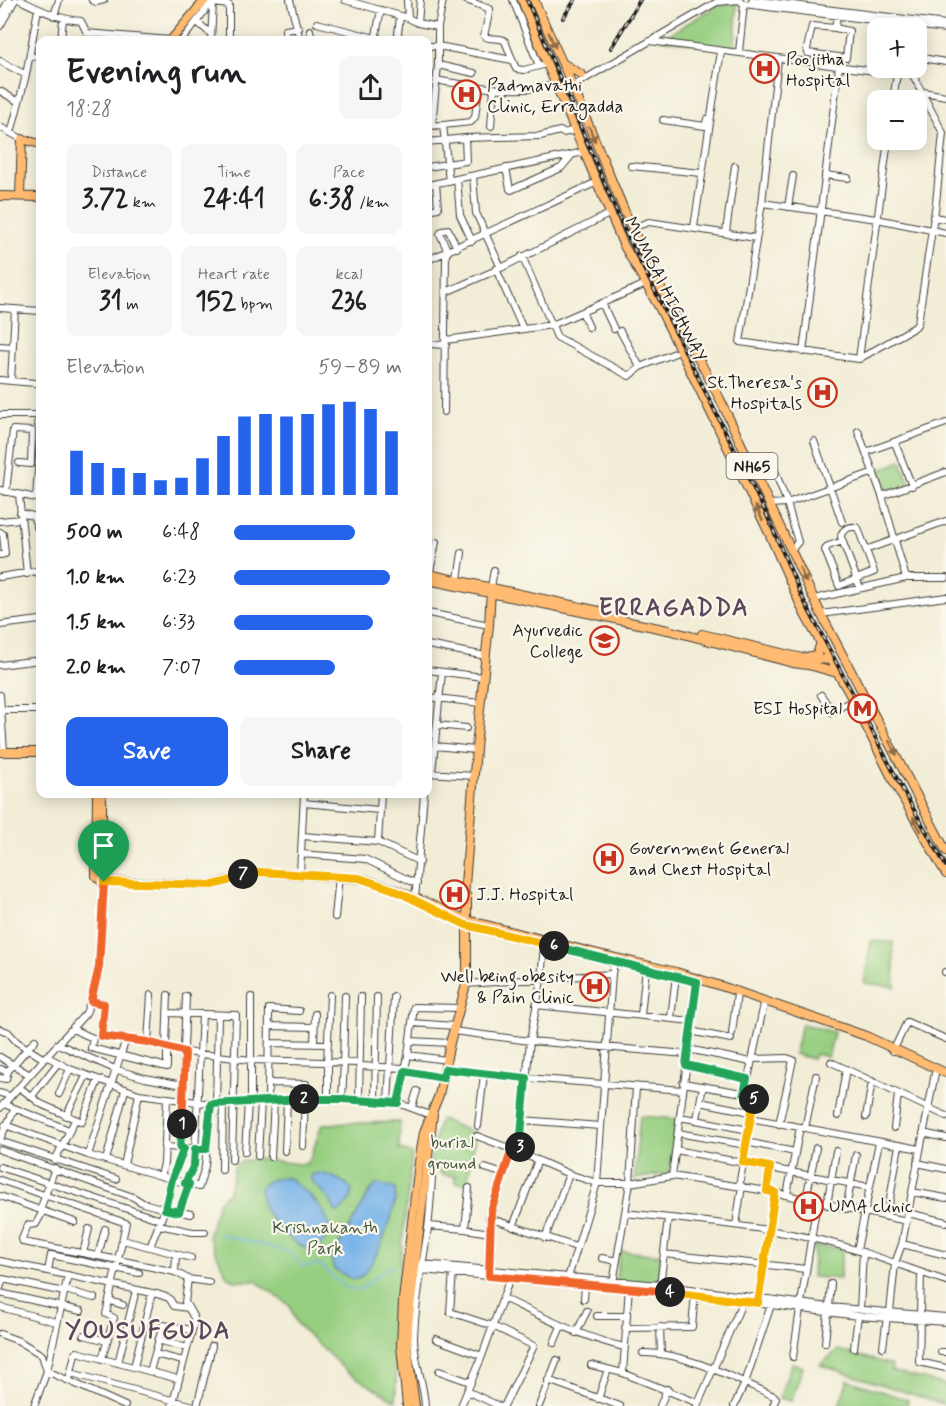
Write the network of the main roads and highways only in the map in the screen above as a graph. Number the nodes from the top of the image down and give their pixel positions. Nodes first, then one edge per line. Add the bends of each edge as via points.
1 (205, 0) edge
2 (522, 0) edge
3 (534, 0) edge
4 (174, 36) edge
5 (563, 64) junction
6 (582, 75) road end
7 (36, 143) edge
8 (0, 196) edge
9 (20, 196) junction
10 (36, 197) edge
11 (670, 303) junction
12 (660, 309) junction
13 (740, 441) junction
14 (727, 447) junction
15 (432, 578) edge
16 (491, 591) junction
17 (821, 642) junction
18 (805, 662) junction
19 (834, 668) junction
20 (2, 752) edge
21 (36, 752) edge
22 (907, 776) junction
23 (894, 783) junction
24 (97, 798) edge
25 (102, 798) edge
26 (945, 849) edge
27 (946, 874) edge
28 (102, 882) junction
29 (392, 889) junction
30 (464, 921) junction
31 (698, 980) junction
32 (763, 1002) junction
33 (946, 1074) edge
34 (432, 1114) junction
35 (407, 1406) edge
36 (415, 1406) edge

1 - 4 main road via 199,12
2 - 12 highway, MUMBAI HIGHWAY / NH65 via 543,65 556,86 609,214
3 -> 5 highway, NH65
5 - 6 highway
5 -> 11 highway, MUMBAI HIGHWAY / NH65 via 632,228
7 - 9 main road via 22,139
8 - 9 main road
9 - 10 main road
11 - 12 highway
11 - 13 highway, MUMBAI HIGHWAY / NH65
12 - 14 highway, MUMBAI HIGHWAY / NH65
13 - 14 highway
13 -> 22 highway, MUMBAI HIGHWAY / NH65 via 821,614
17 -> 14 highway, MUMBAI HIGHWAY / NH65
15 - 16 main road
16 - 18 main road
16 - 30 main road
17 - 18 highway via 817,655
17 - 19 highway, MUMBAI HIGHWAY / NH65
18 - 19 main road
18 - 19 highway
19 - 23 highway, MUMBAI HIGHWAY / NH65
20 - 21 main road
22 - 23 highway
22 - 26 highway, MUMBAI HIGHWAY / NH65
27 -> 23 highway, MUMBAI HIGHWAY / NH65
24 - 28 main road via 96,876
25 - 28 main road
28 - 29 main road via 213,885 246,873 300,873 364,879
29 - 30 main road
29 - 30 main road
30 - 31 main road
30 - 31 main road via 614,962
30 - 34 main road via 466,984
31 - 32 main road
31 - 32 main road
32 - 33 main road via 874,1042
34 - 35 main road via 424,1132 419,1162 403,1300 400,1346
34 - 36 main road via 408,1325

